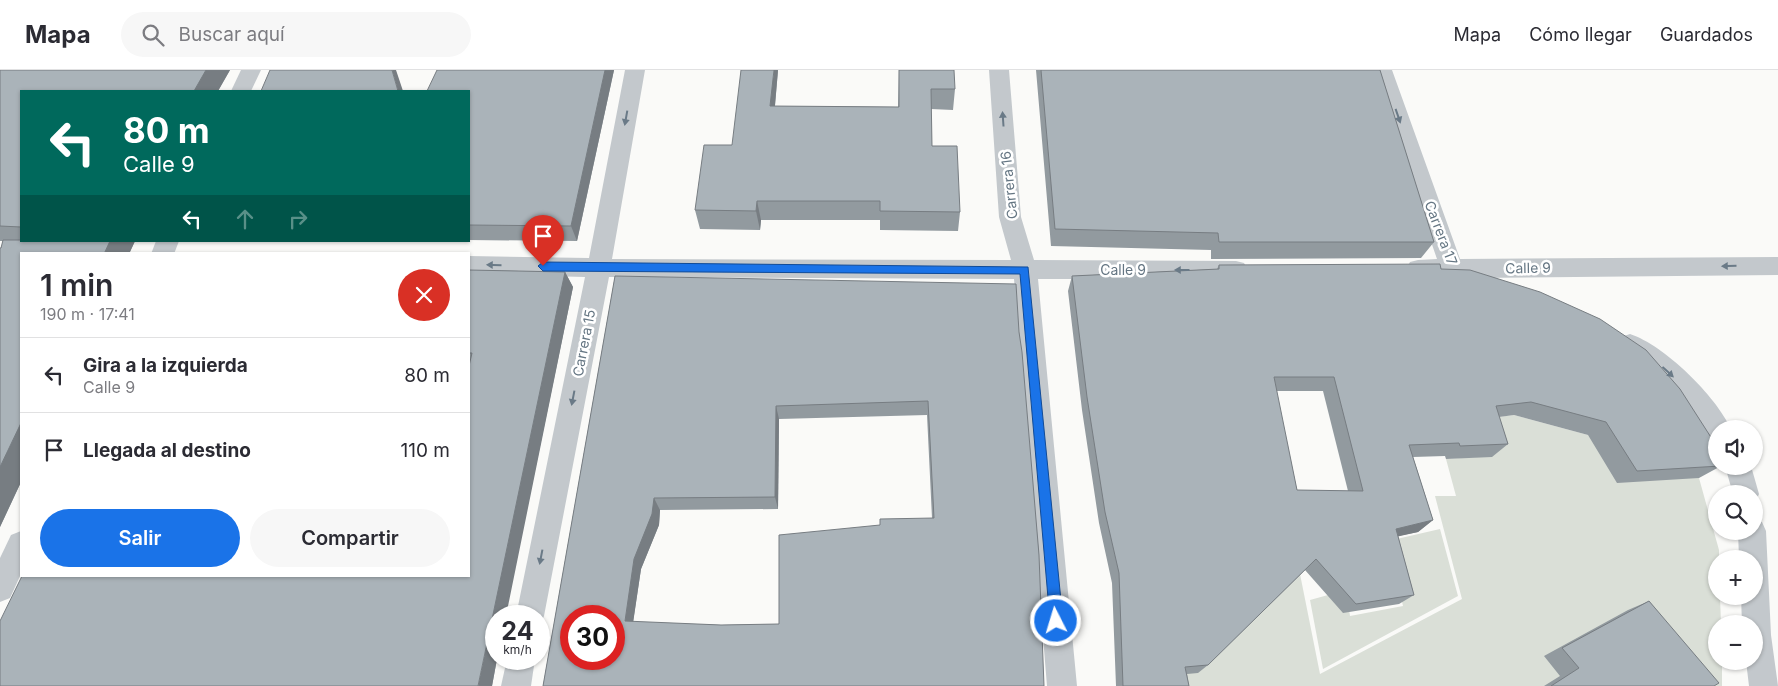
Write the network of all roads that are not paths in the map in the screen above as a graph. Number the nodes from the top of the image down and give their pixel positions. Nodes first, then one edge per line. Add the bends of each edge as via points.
1 (251, 70) edge
2 (635, 70) edge
3 (1000, 70) edge
4 (1382, 70) edge
5 (241, 90) edge
6 (470, 265) edge
7 (1778, 266) edge
8 (599, 268) junction
9 (1392, 269) edge
10 (1452, 269) junction
11 (1025, 270) junction
12 (1253, 270) edge
13 (1514, 291) edge
14 (1610, 331) edge
15 (1711, 420) edge
16 (20, 546) edge
17 (0, 588) edge
18 (532, 605) edge
19 (1756, 605) edge
20 (519, 670) edge
21 (516, 686) edge
22 (1062, 686) edge
23 (1764, 686) edge

1 - 5 street
2 -> 8 street, Carrera 15
11 -> 3 street, Carrera 16 via 1010,217
4 -> 10 street, Carrera 17
8 -> 6 street, Calle 9
7 -> 10 street, Calle 9
8 - 11 street, Calle 9
8 -> 18 street, Carrera 15
9 - 10 street, Calle 9
10 - 13 street, Carrera 17
12 -> 11 street, Calle 9
11 - 22 street, Carrera 16
14 -> 15 street via 1665,368
16 - 17 street
19 - 23 street
20 - 21 street

